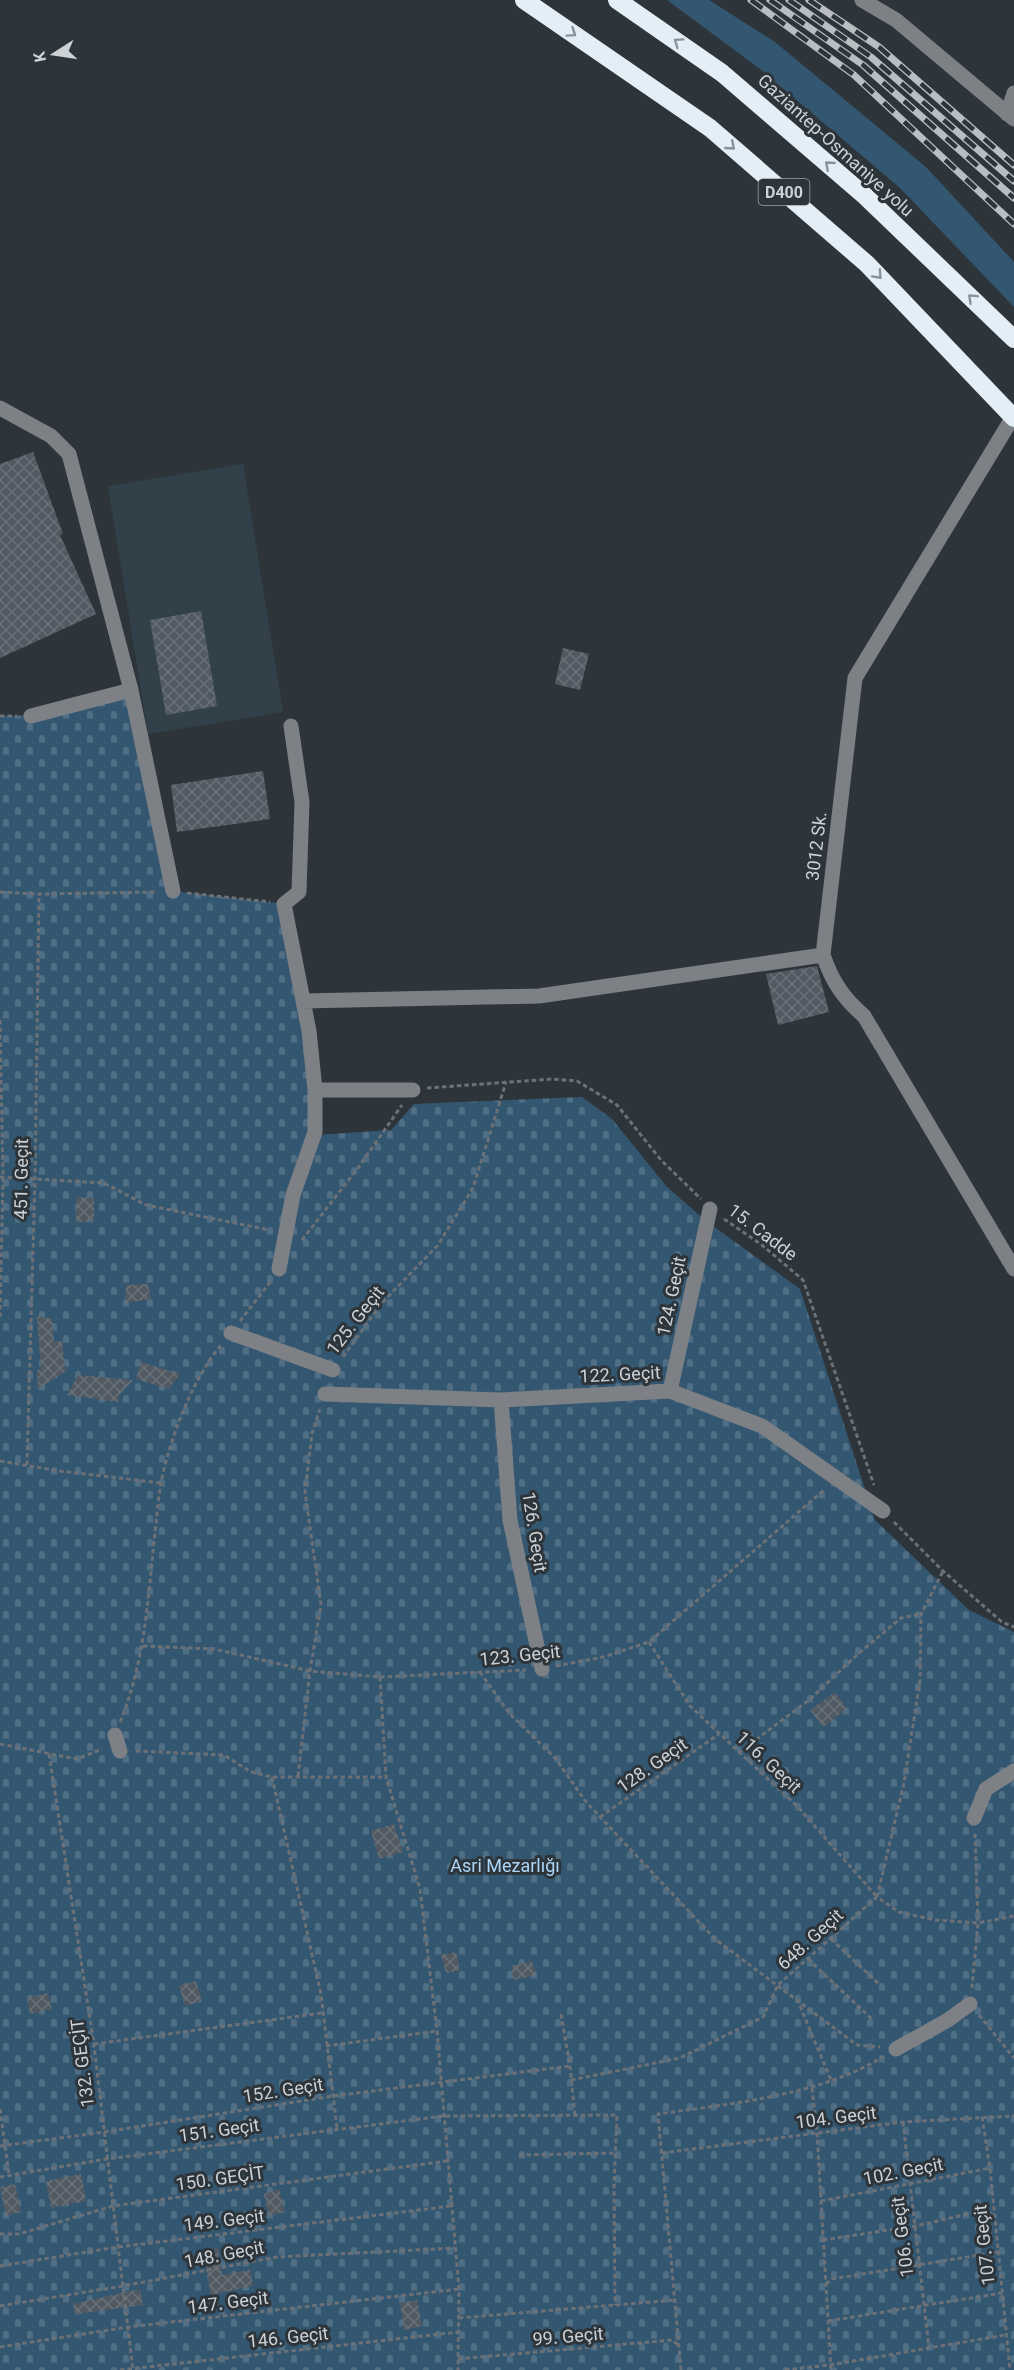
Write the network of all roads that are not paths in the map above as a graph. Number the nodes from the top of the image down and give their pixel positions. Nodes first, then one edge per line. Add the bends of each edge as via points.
1 (524, 0) edge
2 (617, 0) edge
3 (862, 0) edge
4 (1014, 93) edge
5 (1011, 117) edge
6 (1014, 339) edge
7 (0, 408) edge
8 (1014, 417) edge
9 (131, 690) junction
10 (31, 716) dead end
11 (291, 726) dead end
12 (173, 891) road end
13 (823, 955) junction
14 (303, 1001) junction
15 (413, 1089) road end
16 (315, 1090) junction
17 (710, 1209) road end
18 (279, 1269) road end
19 (1014, 1269) edge
20 (231, 1333) road end
21 (333, 1370) road end
22 (670, 1391) junction
23 (326, 1394) road end
24 (501, 1400) junction
25 (883, 1511) road end
26 (542, 1669) road end
27 (115, 1735) road end
28 (120, 1750) road end
29 (1014, 1771) edge
30 (974, 1818) road end
31 (970, 2004) road end
32 (896, 2049) road end

1 -> 8 highway, D400 via 719,135 867,264
6 -> 2 highway, Gaziantep-Osmaniye yolu / D400 via 865,196 722,73
3 - 5 street via 896,20
4 - 5 street
7 - 9 street via 51,436 69,454
8 - 13 street, 3012 Sk. via 855,678
9 - 10 street
9 - 12 street
11 - 14 street via 302,802 299,892 284,904
13 - 14 street via 539,996
13 - 19 street, 3012 Sk. via 832,979 864,1016
14 - 16 street
15 - 16 street
16 - 18 street via 315,1132 293,1195
17 - 22 street, 124. Geçit
20 - 21 street
22 - 24 street, 122. Geçit
22 - 25 street, 122. Geçit via 762,1426
23 - 24 street, 122. Geçit
24 - 26 street, 126. Geçit via 510,1520
27 - 28 street
29 - 30 street via 986,1789
31 - 32 street

